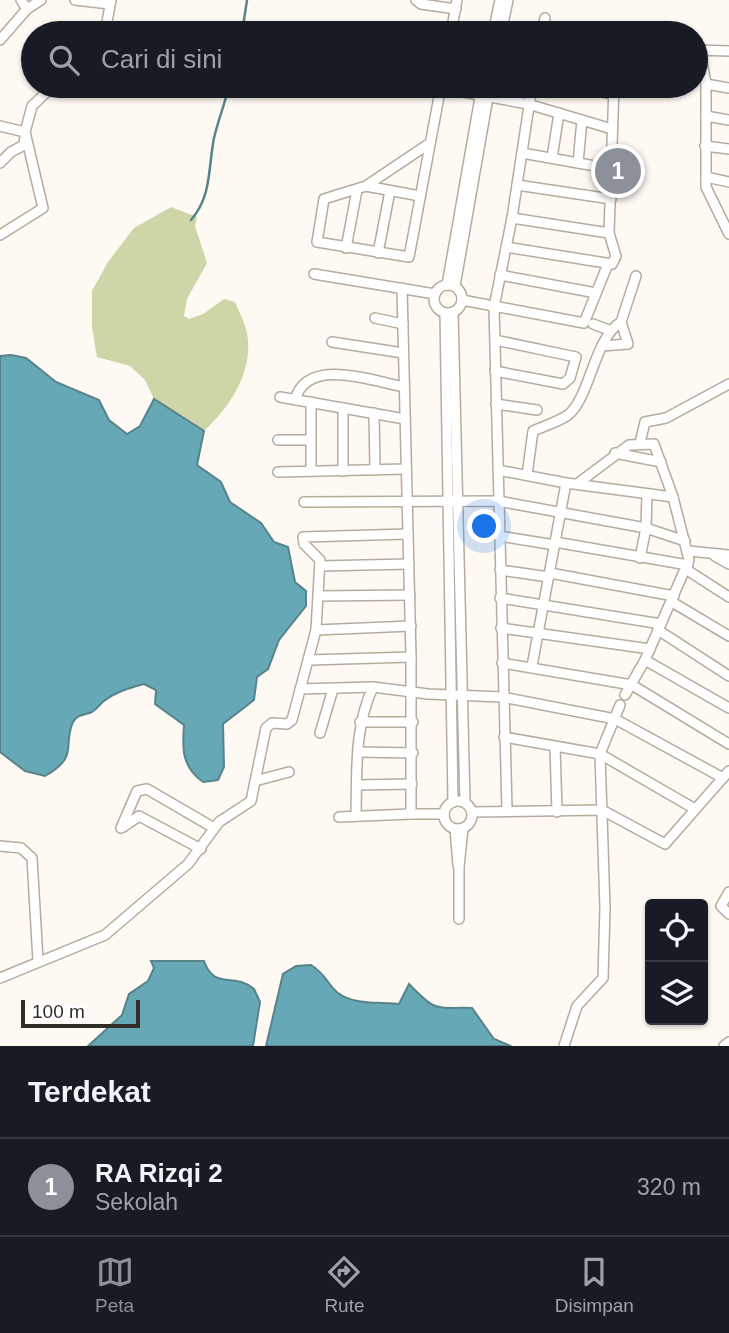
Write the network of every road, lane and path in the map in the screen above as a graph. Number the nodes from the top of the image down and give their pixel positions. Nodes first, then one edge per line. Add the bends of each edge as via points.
1 (21, 0) edge
2 (40, 0) edge
3 (75, 0) edge
4 (416, 0) edge
5 (500, 0) edge
6 (508, 0) edge
7 (110, 2) edge
8 (457, 5) edge
9 (27, 9) junction
10 (545, 18) dead end
11 (107, 21) edge
12 (496, 21) edge
13 (504, 21) edge
14 (544, 21) edge
15 (0, 40) edge
16 (708, 50) edge
17 (729, 51) edge
18 (708, 83) edge
19 (729, 88) edge
20 (42, 98) edge
21 (439, 98) edge
22 (484, 98) edge
23 (510, 98) edge
24 (529, 98) edge
25 (614, 98) edge
26 (706, 98) edge
27 (528, 104) junction
28 (559, 113) junction
29 (706, 116) junction
30 (582, 120) junction
31 (729, 120) edge
32 (0, 126) edge
33 (612, 129) junction
34 (25, 132) junction
35 (430, 143) junction
36 (705, 146) junction
37 (729, 149) edge
38 (522, 153) junction
39 (552, 158) junction
40 (0, 163) edge
41 (578, 163) junction
42 (612, 170) junction
43 (706, 177) junction
44 (729, 182) edge
45 (517, 185) junction
46 (362, 188) junction
47 (390, 191) junction
48 (420, 196) junction
49 (611, 199) junction
50 (512, 218) junction
51 (609, 233) junction
52 (0, 234) edge
53 (729, 234) edge
54 (506, 247) junction
55 (346, 248) junction
56 (378, 253) junction
57 (608, 264) junction
58 (314, 274) dead end
59 (500, 275) junction
60 (636, 276) dead end
61 (451, 285) junction
62 (402, 288) junction
63 (596, 293) junction
64 (435, 294) junction
65 (462, 300) junction
66 (494, 307) junction
67 (449, 312) junction
68 (375, 318) dead end
69 (621, 322) junction
70 (403, 324) junction
71 (593, 324) dead end
72 (609, 330) junction
73 (495, 340) junction
74 (332, 342) dead end
75 (603, 346) junction
76 (403, 353) junction
77 (495, 371) junction
78 (729, 384) edge
79 (404, 387) junction
80 (280, 397) dead end
81 (295, 400) junction
82 (310, 402) junction
83 (496, 404) junction
84 (343, 408) junction
85 (537, 410) dead end
86 (374, 413) junction
87 (405, 419) junction
88 (278, 440) dead end
89 (311, 440) junction
90 (640, 443) junction
91 (615, 453) junction
92 (661, 463) junction
93 (375, 470) junction
94 (406, 470) junction
95 (498, 470) junction
96 (311, 471) junction
97 (343, 471) junction
98 (278, 472) dead end
99 (527, 475) junction
100 (566, 482) junction
101 (577, 484) junction
102 (648, 495) junction
103 (673, 496) junction
104 (453, 500) junction
105 (407, 501) junction
106 (498, 501) junction
107 (304, 502) dead end
108 (561, 511) junction
109 (646, 528) junction
110 (408, 534) junction
111 (499, 536) junction
112 (685, 541) junction
113 (555, 544) junction
114 (689, 551) junction
115 (710, 553) junction
116 (729, 555) edge
117 (640, 558) junction
118 (409, 564) junction
119 (729, 564) edge
120 (320, 566) junction
121 (687, 567) junction
122 (500, 569) junction
123 (549, 575) junction
124 (410, 595) junction
125 (319, 596) junction
126 (729, 597) edge
127 (500, 598) junction
128 (673, 599) junction
129 (544, 605) junction
130 (411, 626) junction
131 (660, 627) junction
132 (501, 628) junction
133 (316, 630) junction
134 (538, 633) junction
135 (729, 636) edge
136 (650, 649) junction
137 (411, 657) junction
138 (309, 660) junction
139 (645, 660) junction
140 (502, 663) junction
141 (532, 666) junction
142 (729, 676) edge
143 (632, 685) junction
144 (373, 687) junction
145 (300, 689) junction
146 (333, 689) junction
147 (409, 691) junction
148 (453, 694) junction
149 (464, 694) junction
150 (625, 695) dead end
151 (502, 697) junction
152 (620, 705) dead end
153 (729, 708) edge
154 (615, 719) junction
155 (360, 722) junction
156 (413, 722) junction
157 (320, 733) dead end
158 (504, 737) junction
159 (729, 744) edge
160 (555, 747) junction
161 (358, 752) junction
162 (413, 753) junction
163 (600, 754) junction
164 (289, 772) dead end
165 (726, 775) edge
166 (255, 781) junction
167 (412, 784) junction
168 (357, 785) junction
169 (453, 802) junction
170 (465, 803) junction
171 (695, 809) junction
172 (507, 810) junction
173 (602, 810) junction
174 (557, 811) junction
175 (472, 812) junction
176 (411, 814) junction
177 (444, 814) junction
178 (356, 816) junction
179 (340, 817) dead end
180 (214, 828) junction
181 (459, 829) junction
182 (0, 846) edge
183 (201, 849) junction
184 (729, 892) edge
185 (729, 914) edge
186 (459, 919) dead end
187 (38, 961) junction
188 (0, 978) edge
189 (729, 1042) edge
190 (564, 1046) edge
191 (724, 1046) edge

1 - 9 street
2 - 9 street
3 - 7 street
4 - 8 street
5 - 12 street
6 - 13 street
7 - 11 street
9 - 15 street
10 - 14 street
16 - 17 street
18 - 19 street
20 - 34 street via 28,114
21 - 35 street
22 - 61 street
23 - 27 street
24 - 27 street
25 - 33 street
26 - 29 street
27 - 28 street
27 - 38 street
28 - 30 street
28 - 39 street
29 - 31 street
29 - 36 street
30 - 33 street
30 - 41 street
32 - 34 street
33 - 42 street
34 - 40 street via 24,145
34 - 52 street via 43,208
35 - 46 street
35 - 48 street
36 - 37 street
36 - 43 street
38 - 39 street
38 - 45 street
39 - 41 street
41 - 42 street
42 - 49 street
43 - 44 street
43 - 53 street via 706,187
45 - 49 street
45 - 50 street
46 - 47 street
46 - 55 street
46 - 55 street via 324,200 317,242
47 - 48 street
47 - 56 street
48 - 56 street via 409,257
49 - 51 street
50 - 51 street
50 - 54 street
51 - 57 street via 617,258
54 - 57 street
54 - 59 street
55 - 56 street
57 - 63 street
58 - 62 street
59 - 63 street
59 - 66 street
60 - 69 street
61 - 64 street
61 - 65 street
62 - 64 street
62 - 70 street
63 - 66 street via 584,323
64 - 67 street via 435,306
65 - 66 street
65 - 67 street
66 - 73 street
67 - 104 street
68 - 70 street
69 - 72 street
69 - 75 street via 628,344
70 - 76 street
71 - 72 street
72 - 75 street
73 - 77 street
73 - 77 street via 576,357 570,378 563,384
74 - 76 street
75 - 99 street via 570,414 533,431
76 - 79 street
77 - 83 street
78 - 90 street via 666,418 645,422
79 - 81 street via 323,373 306,381
79 - 87 street
80 - 81 street
81 - 82 street
82 - 84 street
82 - 89 street
83 - 85 street
83 - 95 street
84 - 86 street
84 - 97 street
86 - 87 street
86 - 93 street
87 - 94 street
88 - 89 street
89 - 96 street
90 - 91 street
90 - 92 street via 654,444
91 - 92 street
91 - 101 street
92 - 103 street
93 - 94 street
93 - 97 street
94 - 105 street
95 - 99 street
95 - 106 street
96 - 97 street
96 - 98 street
99 - 100 street
100 - 101 street
100 - 108 street
101 - 102 street
102 - 103 street
102 - 109 street
103 - 112 street
104 - 105 street
104 - 106 street
104 - 148 street
104 - 149 street
105 - 107 street
105 - 110 street
106 - 108 street
106 - 111 street
108 - 109 street
108 - 113 street
109 - 112 street
109 - 117 street
110 - 118 street
110 - 120 street via 305,536 304,544 318,557
111 - 113 street
111 - 122 street
112 - 114 street
113 - 117 street
113 - 123 street
114 - 115 street
114 - 121 street
115 - 116 street
115 - 119 street
117 - 121 street
118 - 120 street
118 - 124 street
120 - 125 street
121 - 126 street
121 - 128 street
122 - 123 street
122 - 127 street
123 - 128 street
123 - 129 street
124 - 125 street
124 - 130 street
125 - 133 street
127 - 129 street
127 - 132 street
128 - 131 street
128 - 135 street
129 - 131 street
129 - 134 street
130 - 133 street
130 - 137 street
131 - 136 street
131 - 142 street
132 - 134 street
132 - 140 street
133 - 138 street
134 - 136 street
134 - 141 street
136 - 139 street
137 - 138 street
137 - 147 street
138 - 145 street
139 - 143 street
139 - 153 street
140 - 141 street
140 - 151 street
141 - 143 street
143 - 150 street
143 - 159 street
144 - 146 street
144 - 147 street
144 - 155 street
145 - 146 street
145 - 166 street via 289,723 272,723 266,728
146 - 157 street
147 - 148 street
147 - 156 street
148 - 149 street
148 - 169 street
149 - 151 street
149 - 170 street
151 - 154 street
151 - 158 street
152 - 154 street
154 - 163 street
154 - 165 street
155 - 156 street
155 - 161 street
156 - 162 street
158 - 160 street
158 - 172 street
160 - 163 street
160 - 174 street
161 - 162 street
161 - 168 street
162 - 167 street
163 - 171 street
163 - 173 street
164 - 166 street
165 - 171 street
166 - 180 street via 251,801
167 - 168 street
167 - 176 street
168 - 178 street
169 - 170 street
169 - 177 street
170 - 175 street
171 - 173 street via 665,844
172 - 174 street
172 - 175 street
173 - 174 street
173 - 190 street via 603,978 578,1006
175 - 181 street via 469,824
176 - 177 street
176 - 178 street
177 - 181 street via 448,825
178 - 179 street
180 - 183 street
180 - 183 street via 147,789 137,791 121,828 139,816
181 - 186 street
182 - 187 street via 21,848 32,858
183 - 187 street via 105,935
184 - 185 street via 721,906
187 - 188 street
189 - 191 street

